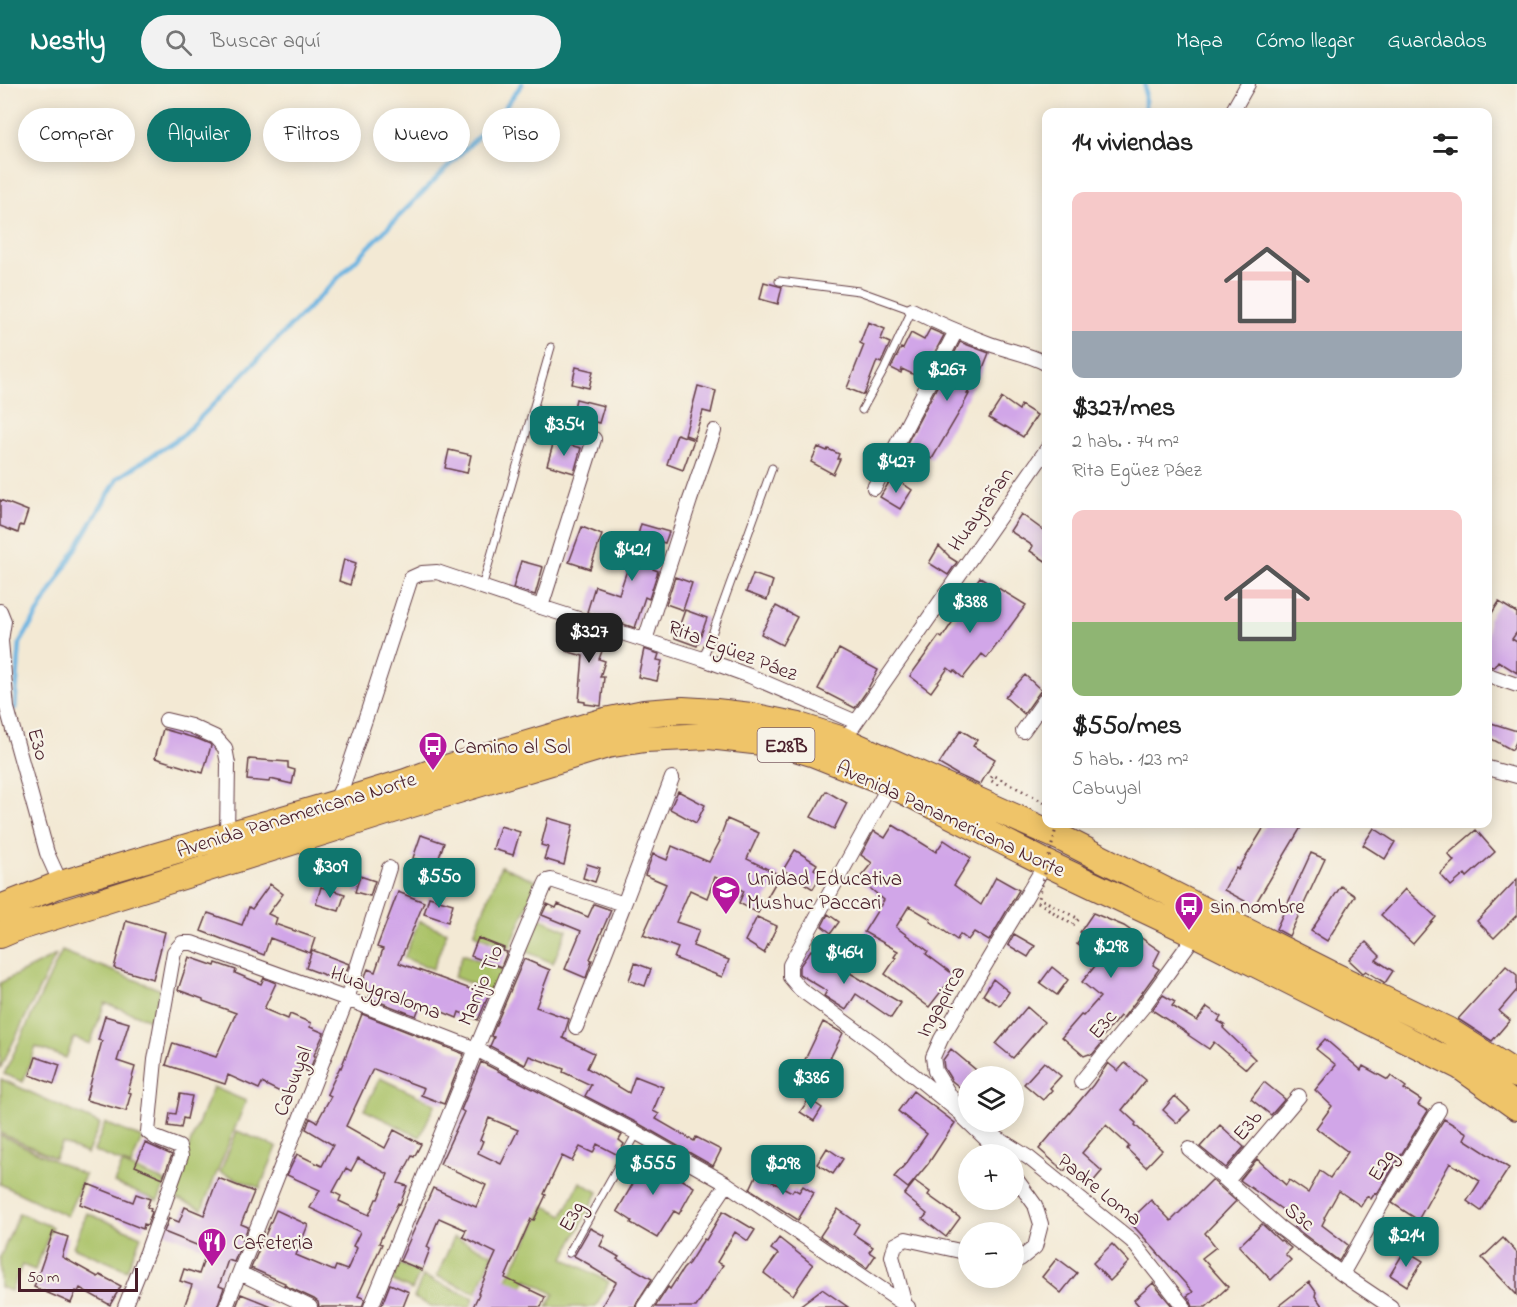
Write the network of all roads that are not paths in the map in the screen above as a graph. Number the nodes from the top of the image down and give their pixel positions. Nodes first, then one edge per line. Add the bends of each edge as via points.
1 (1248, 84) edge
2 (1234, 108) edge
3 (779, 281) dead end
4 (912, 310) junction
5 (956, 331) junction
6 (551, 347) dead end
7 (1042, 361) edge
8 (862, 410) dead end
9 (714, 431) dead end
10 (594, 439) dead end
11 (1042, 456) edge
12 (772, 468) dead end
13 (874, 488) dead end
14 (482, 587) junction
15 (541, 607) junction
16 (0, 611) edge
17 (645, 640) junction
18 (703, 659) junction
19 (1492, 676) edge
20 (1517, 685) edge
21 (1042, 704) edge
22 (166, 720) dead end
23 (849, 731) junction
24 (1023, 731) dead end
25 (1492, 769) edge
26 (1516, 772) edge
27 (672, 778) dead end
28 (890, 784) junction
29 (334, 804) junction
30 (227, 836) junction
31 (1046, 862) junction
32 (389, 868) dead end
33 (62, 884) junction
34 (624, 904) junction
35 (0, 908) edge
36 (1196, 934) junction
37 (0, 935) edge
38 (347, 999) junction
39 (576, 1027) dead end
40 (476, 1049) junction
41 (1517, 1075) edge
42 (1081, 1082) dead end
43 (1299, 1096) dead end
44 (958, 1105) edge
45 (1517, 1107) edge
46 (1439, 1110) dead end
47 (958, 1112) edge
48 (637, 1132) junction
49 (979, 1132) edge
50 (987, 1132) edge
51 (990, 1144) edge
52 (1189, 1149) dead end
53 (1227, 1181) junction
54 (727, 1184) junction
55 (1024, 1190) edge
56 (958, 1251) edge
57 (569, 1253) dead end
58 (1024, 1256) edge
59 (240, 1273) junction
60 (1342, 1274) junction
61 (906, 1306) edge
62 (125, 1307) edge
63 (226, 1307) edge
64 (310, 1307) edge
65 (371, 1307) edge
66 (644, 1307) edge
67 (1185, 1307) edge
68 (1391, 1307) edge

1 - 2 street
3 - 4 lane via 859,291
4 - 5 street
4 - 8 lane
5 - 7 street
5 - 13 street
6 - 14 lane
9 - 17 street
10 - 15 street
11 - 23 street, Huayrañan
12 - 18 lane
14 - 15 street, Rita Egüez Páez
14 - 29 street, Rita Egüez Páez via 436,572 411,578
15 - 17 street, Rita Egüez Páez
16 - 33 street, E3o via 4,621 1,641 7,708 47,854
17 - 18 street, Rita Egüez Páez
18 - 23 street, Rita Egüez Páez via 750,676
19 - 20 street
21 - 24 street
22 - 30 street via 215,737 225,748
23 - 29 highway, Avenida Panamericana Norte / E28B via 683,710 644,713 605,721
23 - 41 highway, Avenida Panamericana Norte / E28B via 1447,1030
25 - 26 street
27 - 34 street
28 - 31 highway, Avenida Panamericana Norte / E28B
28 - 37 highway, Avenida Panamericana Norte / E28B via 789,746 709,736 645,739 607,746 423,801
28 - 47 street, Padre Loma via 790,965 790,977 800,989
29 - 30 highway, Avenida Panamericana Norte / E28B
30 - 33 highway, Avenida Panamericana Norte / E28B
31 - 36 highway, Avenida Panamericana Norte / E28B
31 - 44 street, Ingapirca via 933,1057 935,1071
32 - 38 street, Cabuyal
33 - 35 highway, Avenida Panamericana Norte / E28B
34 - 39 street
34 - 40 street, Manijo Tio via 547,881
36 - 42 street, E3c
36 - 45 highway, Avenida Panamericana Norte / E28B via 1461,1067
38 - 40 street, Huaygraloma
38 - 59 street, Cabuyal
38 - 62 street, Huaygraloma via 192,943 182,943 174,952 155,1060 148,1131 179,1147 181,1156
40 - 48 street, Huaygraloma
40 - 65 street, Manijo Tio
43 - 53 street, E3b
46 - 60 street, E2g
48 - 54 street, Huaygraloma
48 - 57 lane, E3g
49 - 51 street, Ingapirca
50 - 67 street, Padre Loma via 1029,1158 1132,1241
52 - 53 street, S3c
53 - 60 street, S3c via 1279,1227
54 - 61 street, Huaygraloma
54 - 66 street
55 - 58 street via 1035,1205 1041,1224 1035,1247
56 - 61 street via 906,1239 895,1245 892,1256
59 - 63 street, Cabuyal
59 - 64 street
60 - 68 street, S3c

